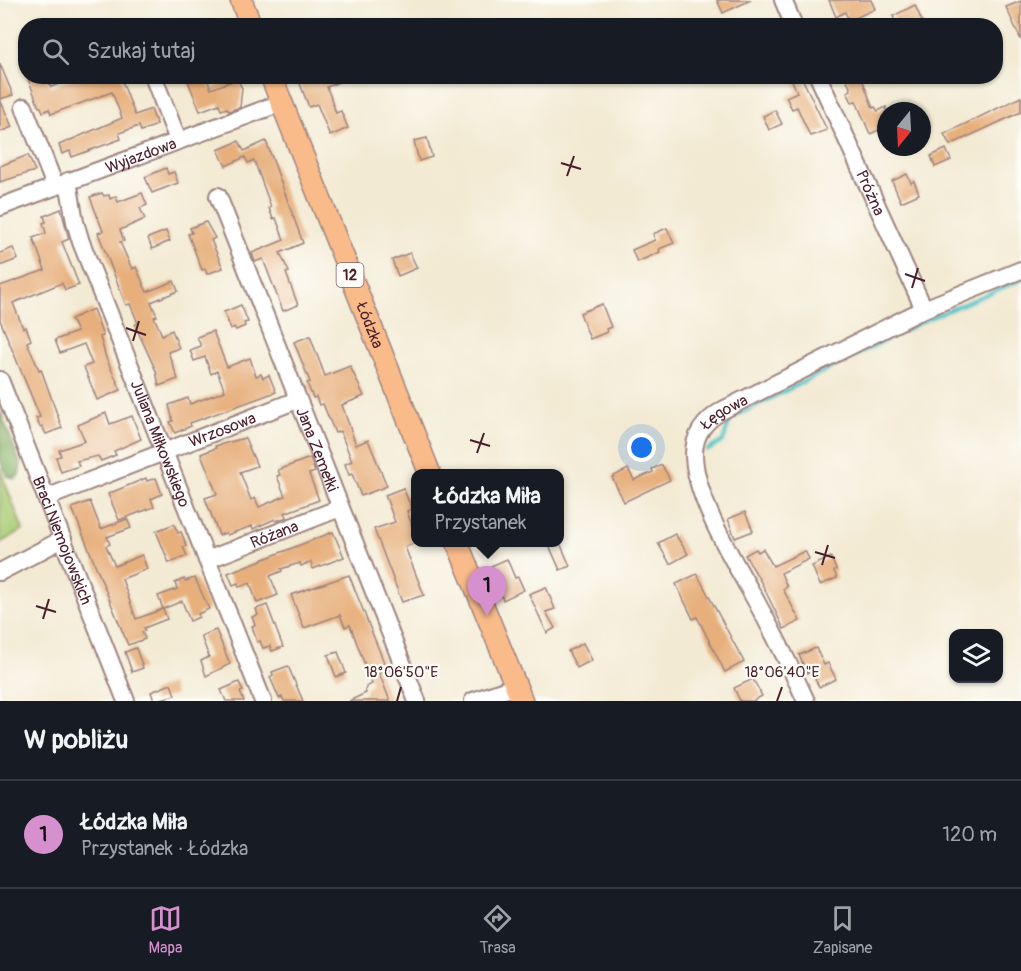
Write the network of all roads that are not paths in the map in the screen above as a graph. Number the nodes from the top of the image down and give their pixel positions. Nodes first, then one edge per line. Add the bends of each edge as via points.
1 (241, 0) edge
2 (783, 0) edge
3 (248, 18) edge
4 (791, 18) edge
5 (156, 84) edge
6 (274, 84) edge
7 (821, 84) edge
8 (281, 103) junction
9 (24, 107) dead end
10 (178, 140) junction
11 (62, 184) junction
12 (218, 196) dead end
13 (0, 207) edge
14 (1021, 270) edge
15 (924, 309) junction
16 (0, 380) edge
17 (297, 400) junction
18 (164, 452) junction
19 (428, 469) edge
20 (46, 498) junction
21 (340, 508) junction
22 (63, 539) junction
23 (460, 547) edge
24 (207, 560) junction
25 (0, 572) edge
26 (519, 693) edge
27 (126, 701) edge
28 (263, 701) edge
29 (417, 701) edge
30 (473, 701) edge
31 (806, 701) edge

1 - 3 main road
2 - 4 street
5 - 10 street
6 - 8 main road, Łódzka / 12
7 - 15 street, Próżna
8 - 10 street, Wyjazdowa
8 - 19 main road, Łódzka / 12
9 - 11 street, Juliana Miłkowskiego
10 - 11 street, Wyjazdowa
11 - 13 street, Wyjazdowa
11 - 18 street, Juliana Miłkowskiego
12 - 17 street, Jana Zemełki
14 - 15 street, Łęgowa
15 - 31 street, Łęgowa via 723,410 706,422 698,438 694,452 696,469 725,548
16 - 20 street, Braci Niemojowskich
17 - 18 street, Wrzosowa
17 - 21 street, Jana Zemełki
18 - 20 street, Wrzosowa
18 - 24 street, Juliana Miłkowskiego
20 - 22 street, Braci Niemojowskich
21 - 24 street, Różana
21 - 29 street, Jana Zemełki
22 - 25 street
22 - 27 street, Braci Niemojowskich
23 - 26 main road
24 - 28 street, Juliana Miłkowskiego
26 - 30 street

